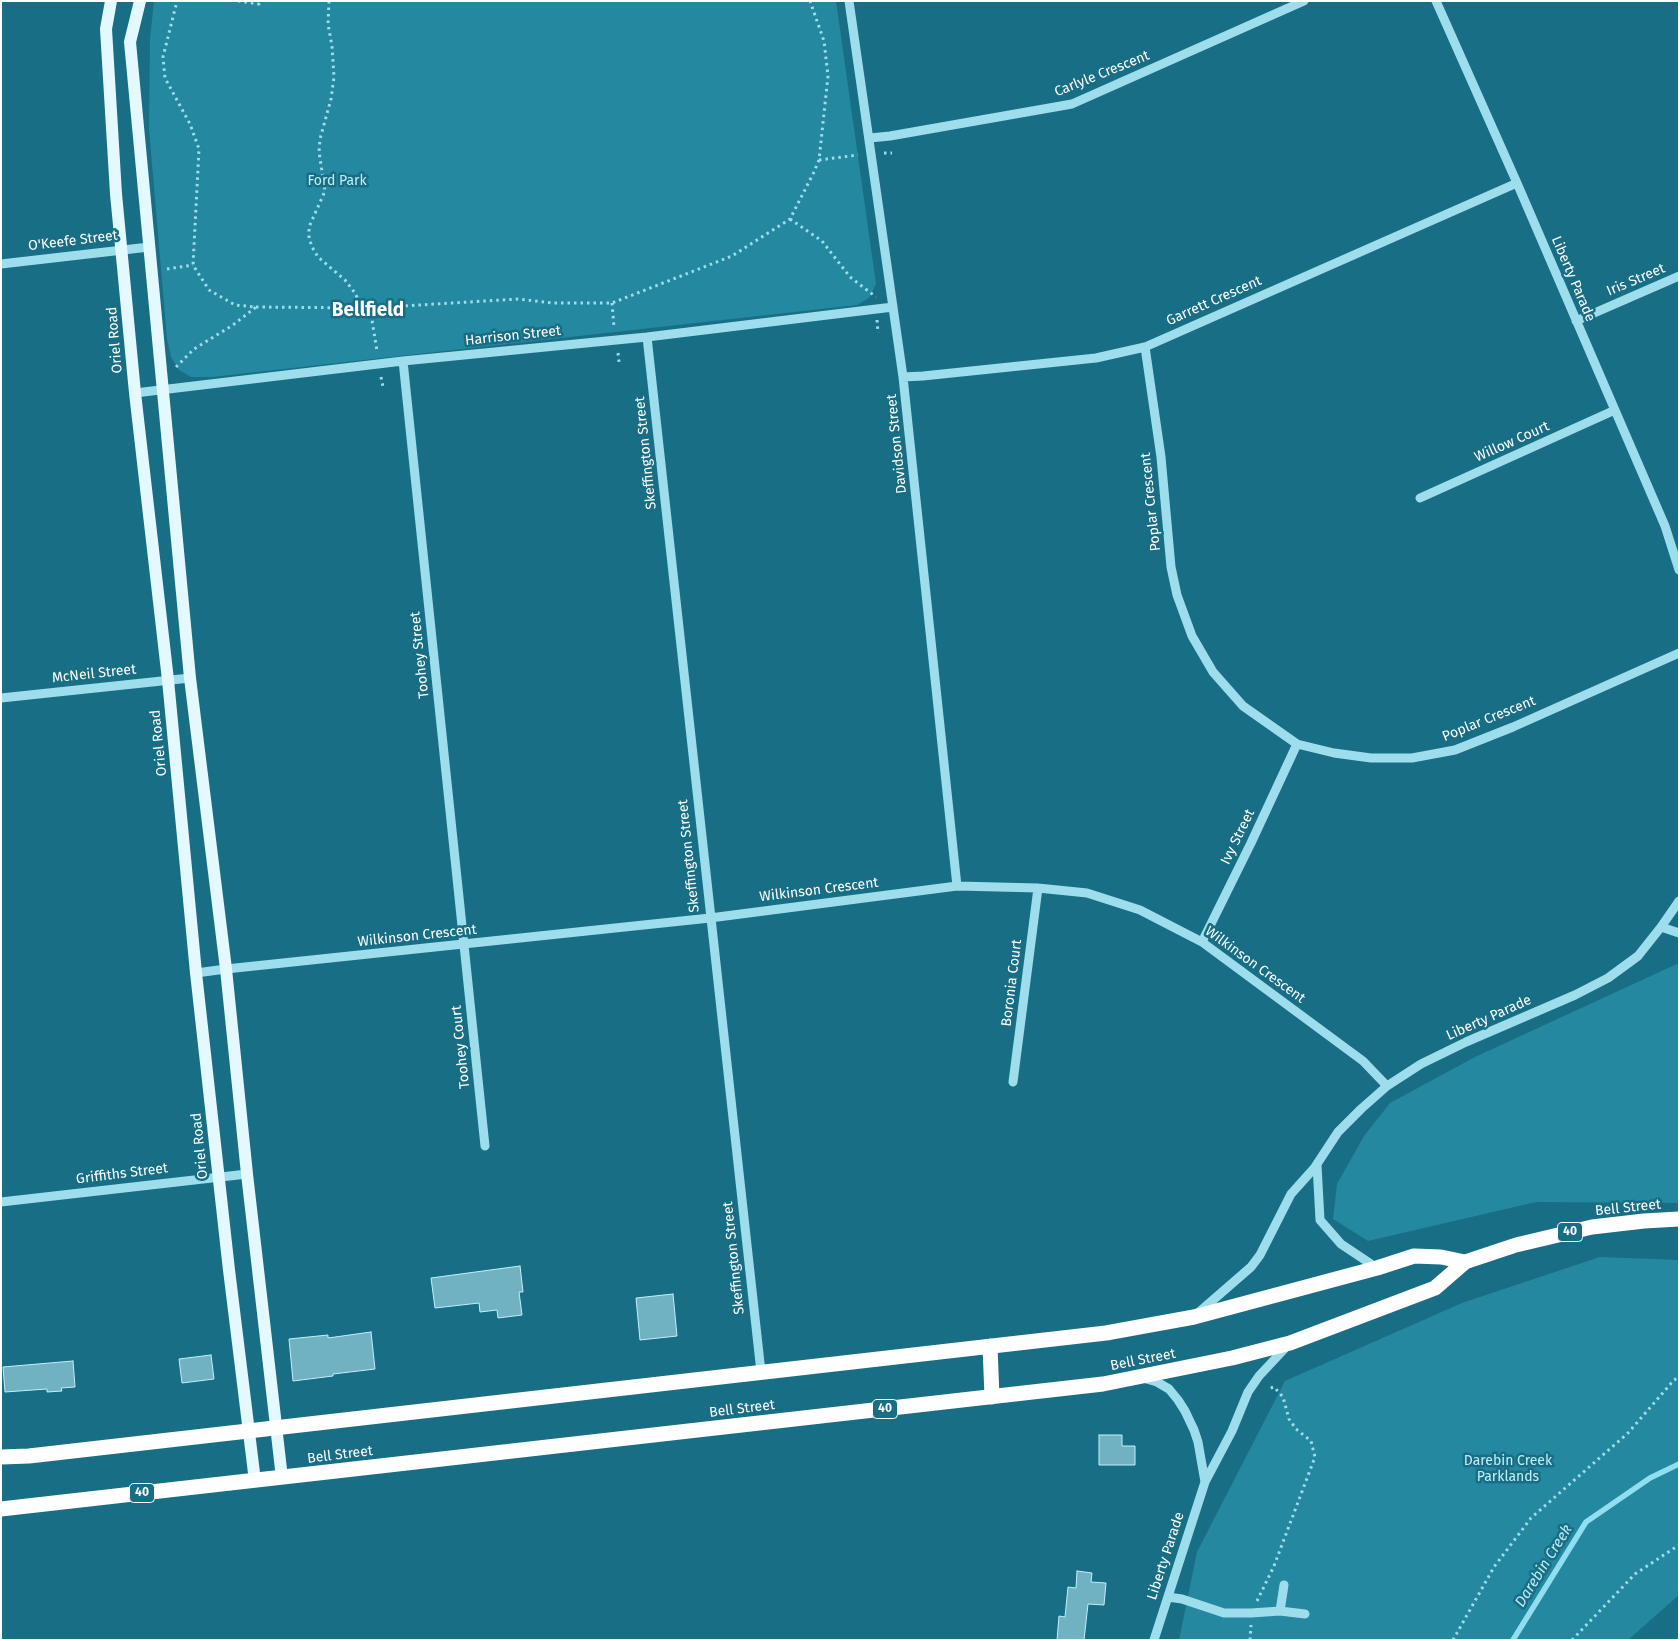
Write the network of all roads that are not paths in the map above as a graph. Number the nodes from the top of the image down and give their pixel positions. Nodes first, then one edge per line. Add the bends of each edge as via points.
1 (111, 1) edge
2 (140, 1) edge
3 (849, 1) edge
4 (1304, 1) edge
5 (1436, 1) edge
6 (870, 138) junction
7 (1517, 182) junction
8 (149, 247) junction
9 (122, 249) junction
10 (1, 264) edge
11 (1679, 276) edge
12 (893, 307) junction
13 (1576, 320) junction
14 (647, 337) junction
15 (1145, 347) junction
16 (403, 361) junction
17 (903, 377) junction
18 (163, 390) junction
19 (135, 393) junction
20 (1615, 410) junction
21 (1420, 498) dead end
22 (1679, 570) edge
23 (1679, 653) edge
24 (190, 678) junction
25 (168, 680) junction
26 (1, 698) edge
27 (1297, 744) junction
28 (957, 886) junction
29 (1038, 888) junction
30 (1679, 900) edge
31 (710, 918) junction
32 (1661, 927) junction
33 (1679, 933) edge
34 (1202, 942) junction
35 (464, 945) junction
36 (226, 969) junction
37 (196, 973) junction
38 (1013, 1082) dead end
39 (1387, 1086) junction
40 (486, 1146) dead end
41 (1315, 1167) junction
42 (247, 1174) junction
43 (219, 1177) junction
44 (1, 1202) edge
45 (1679, 1220) edge
46 (1464, 1262) junction
47 (1377, 1268) junction
48 (1194, 1317) junction
49 (1290, 1342) junction
50 (990, 1346) junction
51 (760, 1372) junction
52 (1142, 1377) junction
53 (992, 1397) junction
54 (277, 1427) junction
55 (248, 1430) junction
56 (1, 1457) edge
57 (282, 1478) junction
58 (254, 1480) junction
59 (1205, 1482) junction
60 (1, 1508) edge
61 (1284, 1585) dead end
62 (1168, 1597) junction
63 (1280, 1611) junction
64 (1305, 1614) dead end
65 (1154, 1640) edge

1 - 9 main road, Oriel Road via 106,29
2 - 8 main road via 130,42
3 - 6 street, Davidson Street
4 - 6 street, Carlyle Crescent via 1072,104
5 - 7 street, Liberty Parade
6 - 12 street, Davidson Street
7 - 13 street, Liberty Parade
7 - 15 street, Garrett Crescent
8 - 9 street, O'Keefe Street
8 - 18 main road
9 - 10 street, O'Keefe Street
9 - 19 main road, Oriel Road
11 - 13 street, Iris Street
12 - 14 street, Harrison Street
12 - 17 street, Davidson Street
13 - 20 street, Liberty Parade
14 - 16 street, Harrison Street
14 - 31 street, Skeffington Street
15 - 17 street, Garrett Crescent via 1096,358
15 - 27 street, Poplar Crescent via 1161,457 1171,567 1176,594 1192,636 1213,672 1243,706
16 - 18 street, Harrison Street
16 - 35 street, Toohey Street
17 - 28 street, Davidson Street
18 - 19 street, Harrison Street
18 - 24 main road
19 - 25 main road, Oriel Road
20 - 21 street, Willow Court
20 - 22 street, Liberty Parade via 1665,526
23 - 27 street, Poplar Crescent via 1455,750 1412,758 1371,758
24 - 25 street, McNeil Street
24 - 36 main road
25 - 26 street, McNeil Street
25 - 37 main road, Oriel Road
27 - 34 street, Ivy Street
28 - 29 street, Wilkinson Crescent
28 - 31 street, Wilkinson Crescent
29 - 34 street, Wilkinson Crescent via 1088,893 1131,907
29 - 38 street, Boronia Court
30 - 32 street, Liberty Parade
31 - 35 street, Wilkinson Crescent
31 - 51 street, Skeffington Street
32 - 33 street
32 - 39 street, Liberty Parade via 1638,956 1608,978 1421,1064
34 - 39 street, Wilkinson Crescent via 1363,1061
35 - 36 street, Wilkinson Crescent
35 - 40 street, Toohey Court
36 - 37 street, Wilkinson Crescent
36 - 42 main road
37 - 43 main road, Oriel Road
39 - 41 street, Liberty Parade via 1338,1132
41 - 47 street via 1317,1165 1320,1220 1341,1244
41 - 48 street, Liberty Parade via 1291,1194 1251,1267
42 - 43 street, Griffiths Street
42 - 54 main road
43 - 44 street, Griffiths Street
43 - 55 main road, Oriel Road
45 - 46 highway, Bell Street / 40 via 1582,1229
46 - 47 highway, Bell Street / 40 via 1414,1256
46 - 49 highway, Bell Street / 40 via 1436,1288
47 - 48 highway, Bell Street / 40
48 - 50 highway, Bell Street / 40 via 1106,1333
49 - 52 highway, Bell Street / 40
49 - 59 street, Liberty Parade via 1248,1392
50 - 51 highway, Bell Street / 40
50 - 53 highway
51 - 54 highway, Bell Street / 40
52 - 53 highway, Bell Street / 40
52 - 59 street, Liberty Parade via 1169,1389 1178,1400 1194,1430
53 - 57 highway, Bell Street / 40
54 - 55 highway, Bell Street / 40
54 - 57 main road
55 - 56 highway, Bell Street / 40
55 - 58 main road, Oriel Road
57 - 58 highway, Bell Street / 40
58 - 60 highway, Bell Street / 40
59 - 62 street, Liberty Parade
61 - 63 street
62 - 63 street via 1224,1613
62 - 65 street, Liberty Parade
63 - 64 street

